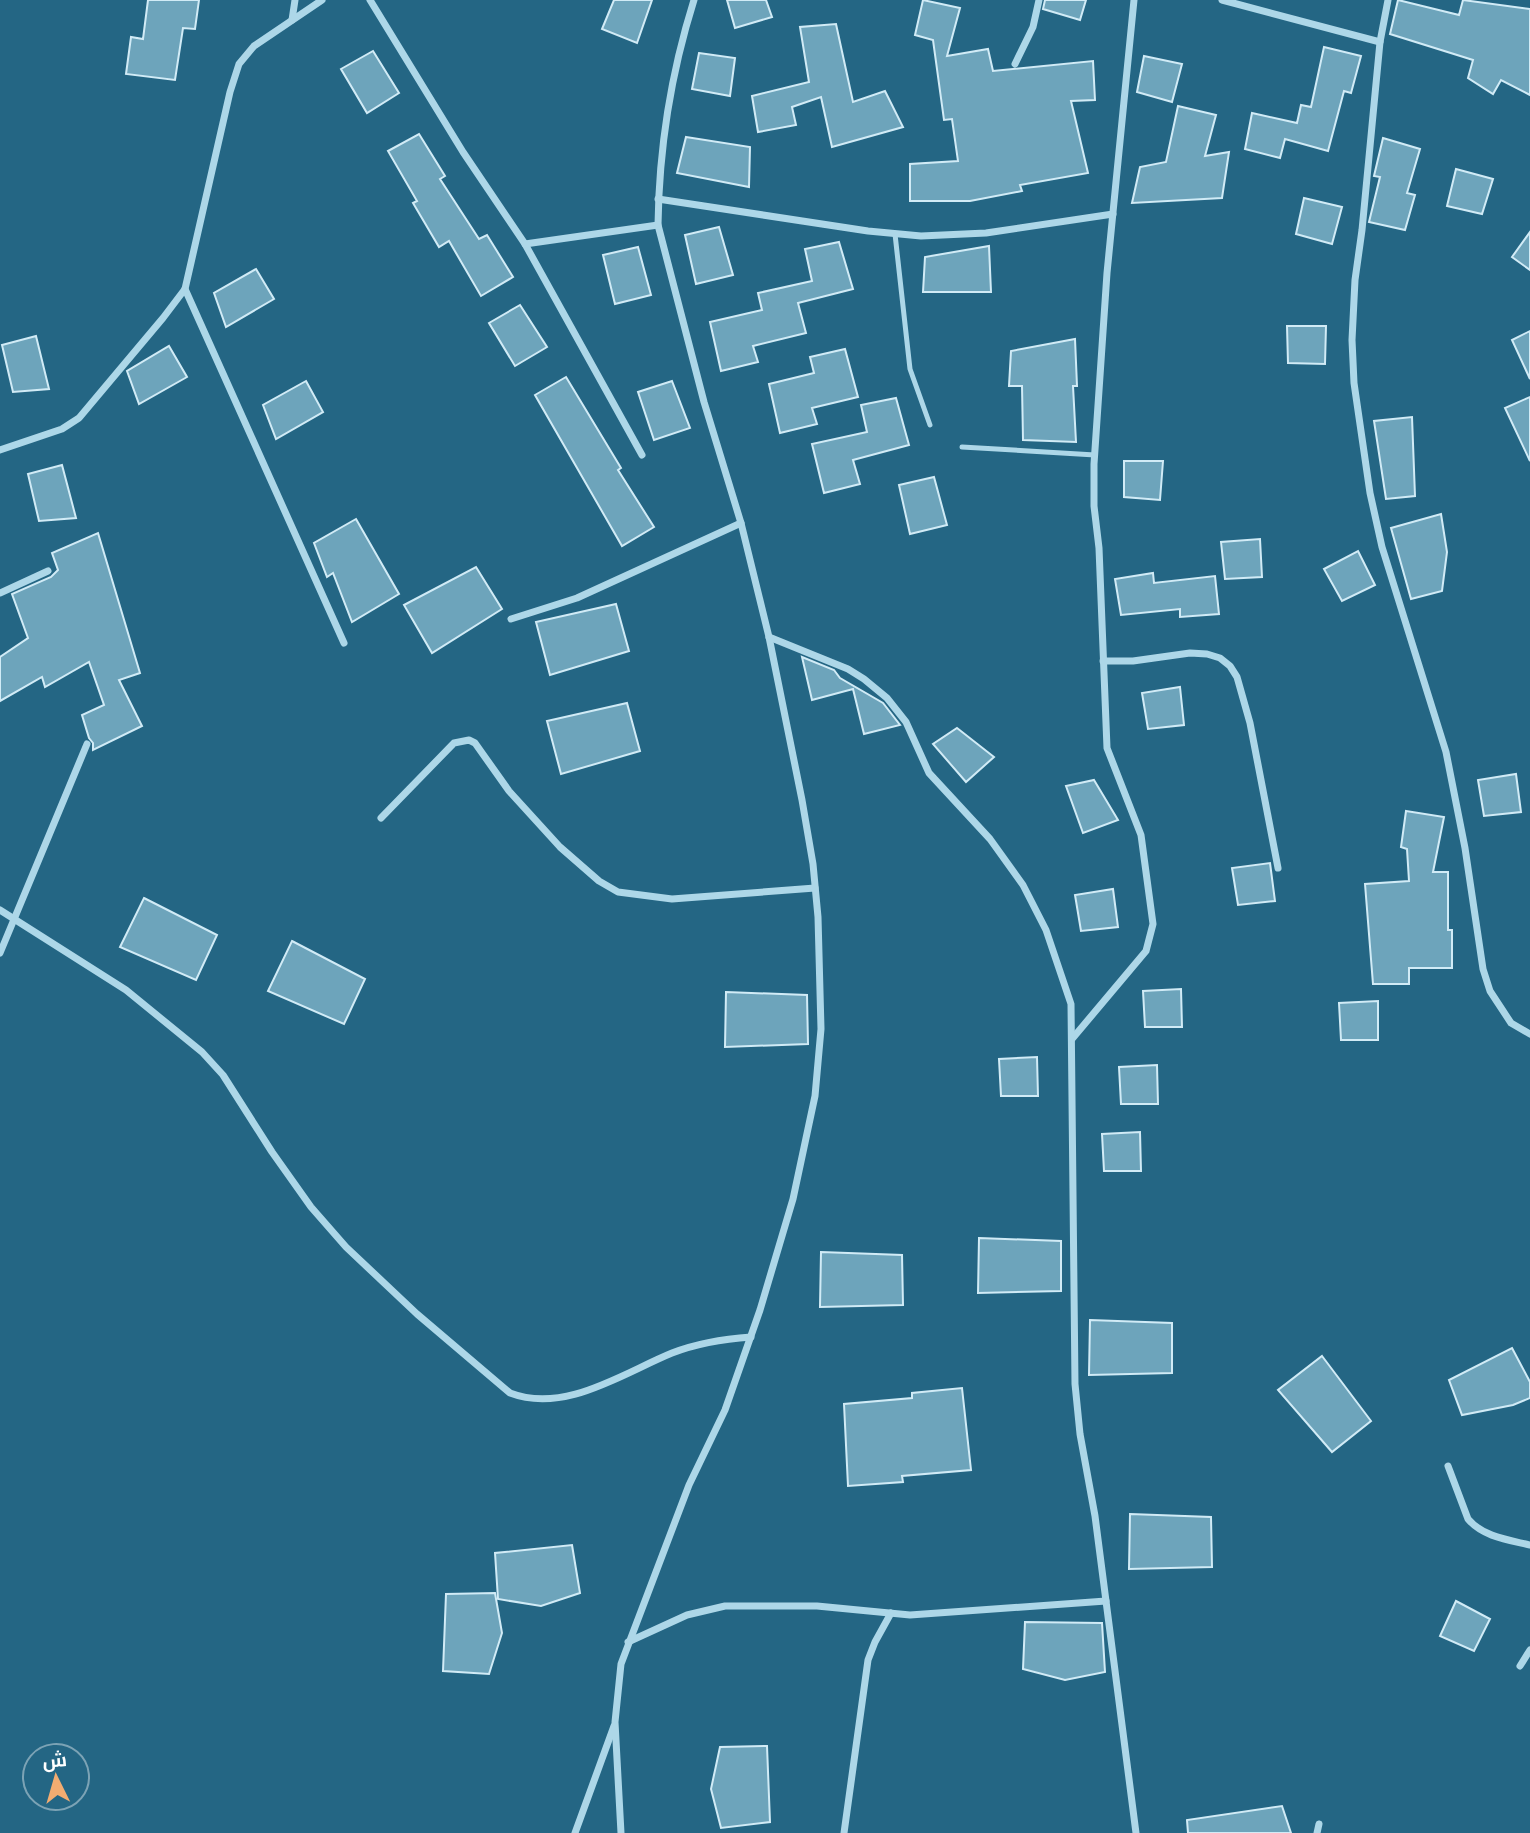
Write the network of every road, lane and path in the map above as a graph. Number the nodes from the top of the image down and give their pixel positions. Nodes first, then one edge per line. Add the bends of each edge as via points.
1 (295, 0) edge
2 (322, 0) edge
3 (370, 0) edge
4 (694, 0) edge
5 (1040, 0) edge
6 (1134, 0) edge
7 (1222, 0) edge
8 (1388, 0) edge
9 (292, 20) junction
10 (1380, 42) junction
11 (1015, 64) dead end
12 (658, 199) junction
13 (1112, 214) junction
14 (658, 225) junction
15 (895, 234) junction
16 (525, 244) junction
17 (186, 289) junction
18 (930, 425) dead end
19 (962, 447) dead end
20 (0, 450) edge
21 (642, 455) dead end
22 (1095, 455) junction
23 (741, 523) junction
24 (48, 571) dead end
25 (0, 593) edge
26 (511, 619) dead end
27 (769, 637) junction
28 (344, 643) dead end
29 (1103, 661) junction
30 (86, 744) dead end
31 (381, 818) dead end
32 (1278, 869) dead end
33 (815, 888) junction
34 (0, 910) edge
35 (14, 919) junction
36 (0, 953) edge
37 (1530, 1034) edge
38 (1072, 1039) junction
39 (751, 1337) junction
40 (1448, 1466) dead end
41 (1530, 1545) edge
42 (1105, 1601) junction
43 (891, 1613) junction
44 (628, 1642) junction
45 (1530, 1650) edge
46 (1520, 1666) dead end
47 (615, 1722) junction
48 (1319, 1824) dead end
49 (575, 1833) edge
50 (621, 1833) edge
51 (845, 1833) edge
52 (1136, 1833) edge
53 (1317, 1833) edge

1 - 9 street
2 - 9 street
3 - 16 street
4 - 12 street via 667,106
5 - 11 street
6 - 13 street
7 - 10 street
8 - 10 street
9 - 17 street via 239,64
10 - 37 street via 1352,340 1370,493 1391,580 1446,752 1483,969 1490,991 1511,1023
12 - 14 street
12 - 15 street
13 - 15 street via 986,233
13 - 22 street
14 - 16 street
14 - 23 street
15 - 18 lane via 910,369
16 - 21 street
17 - 20 street via 79,418 62,429
17 - 28 street
19 - 22 lane
22 - 29 street
23 - 26 street via 577,598
23 - 27 street
24 - 25 street
27 - 33 street
27 - 38 street via 848,669 900,713 929,773 990,839 1023,884 1046,930 1071,1004
29 - 32 street via 1190,653 1220,658 1230,666 1245,702
29 - 38 street via 1107,748 1141,835 1153,924 1146,951
30 - 35 street
31 - 33 street via 454,743 469,740 560,846 598,881 618,892 672,899
33 - 39 street via 821,975 816,1096 793,1199
34 - 35 street
35 - 36 street
35 - 39 street via 126,990 202,1052 223,1075 305,1198 346,1247 510,1392 524,1398 559,1398 709,1341
38 - 42 street via 1074,1384
39 - 44 street
40 - 41 street via 1474,1526
42 - 43 street
42 - 52 street
43 - 44 street via 777,1604 725,1606 687,1615
43 - 51 street via 868,1660
44 - 47 street
45 - 46 street
47 - 49 street
47 - 50 street
48 - 53 street

